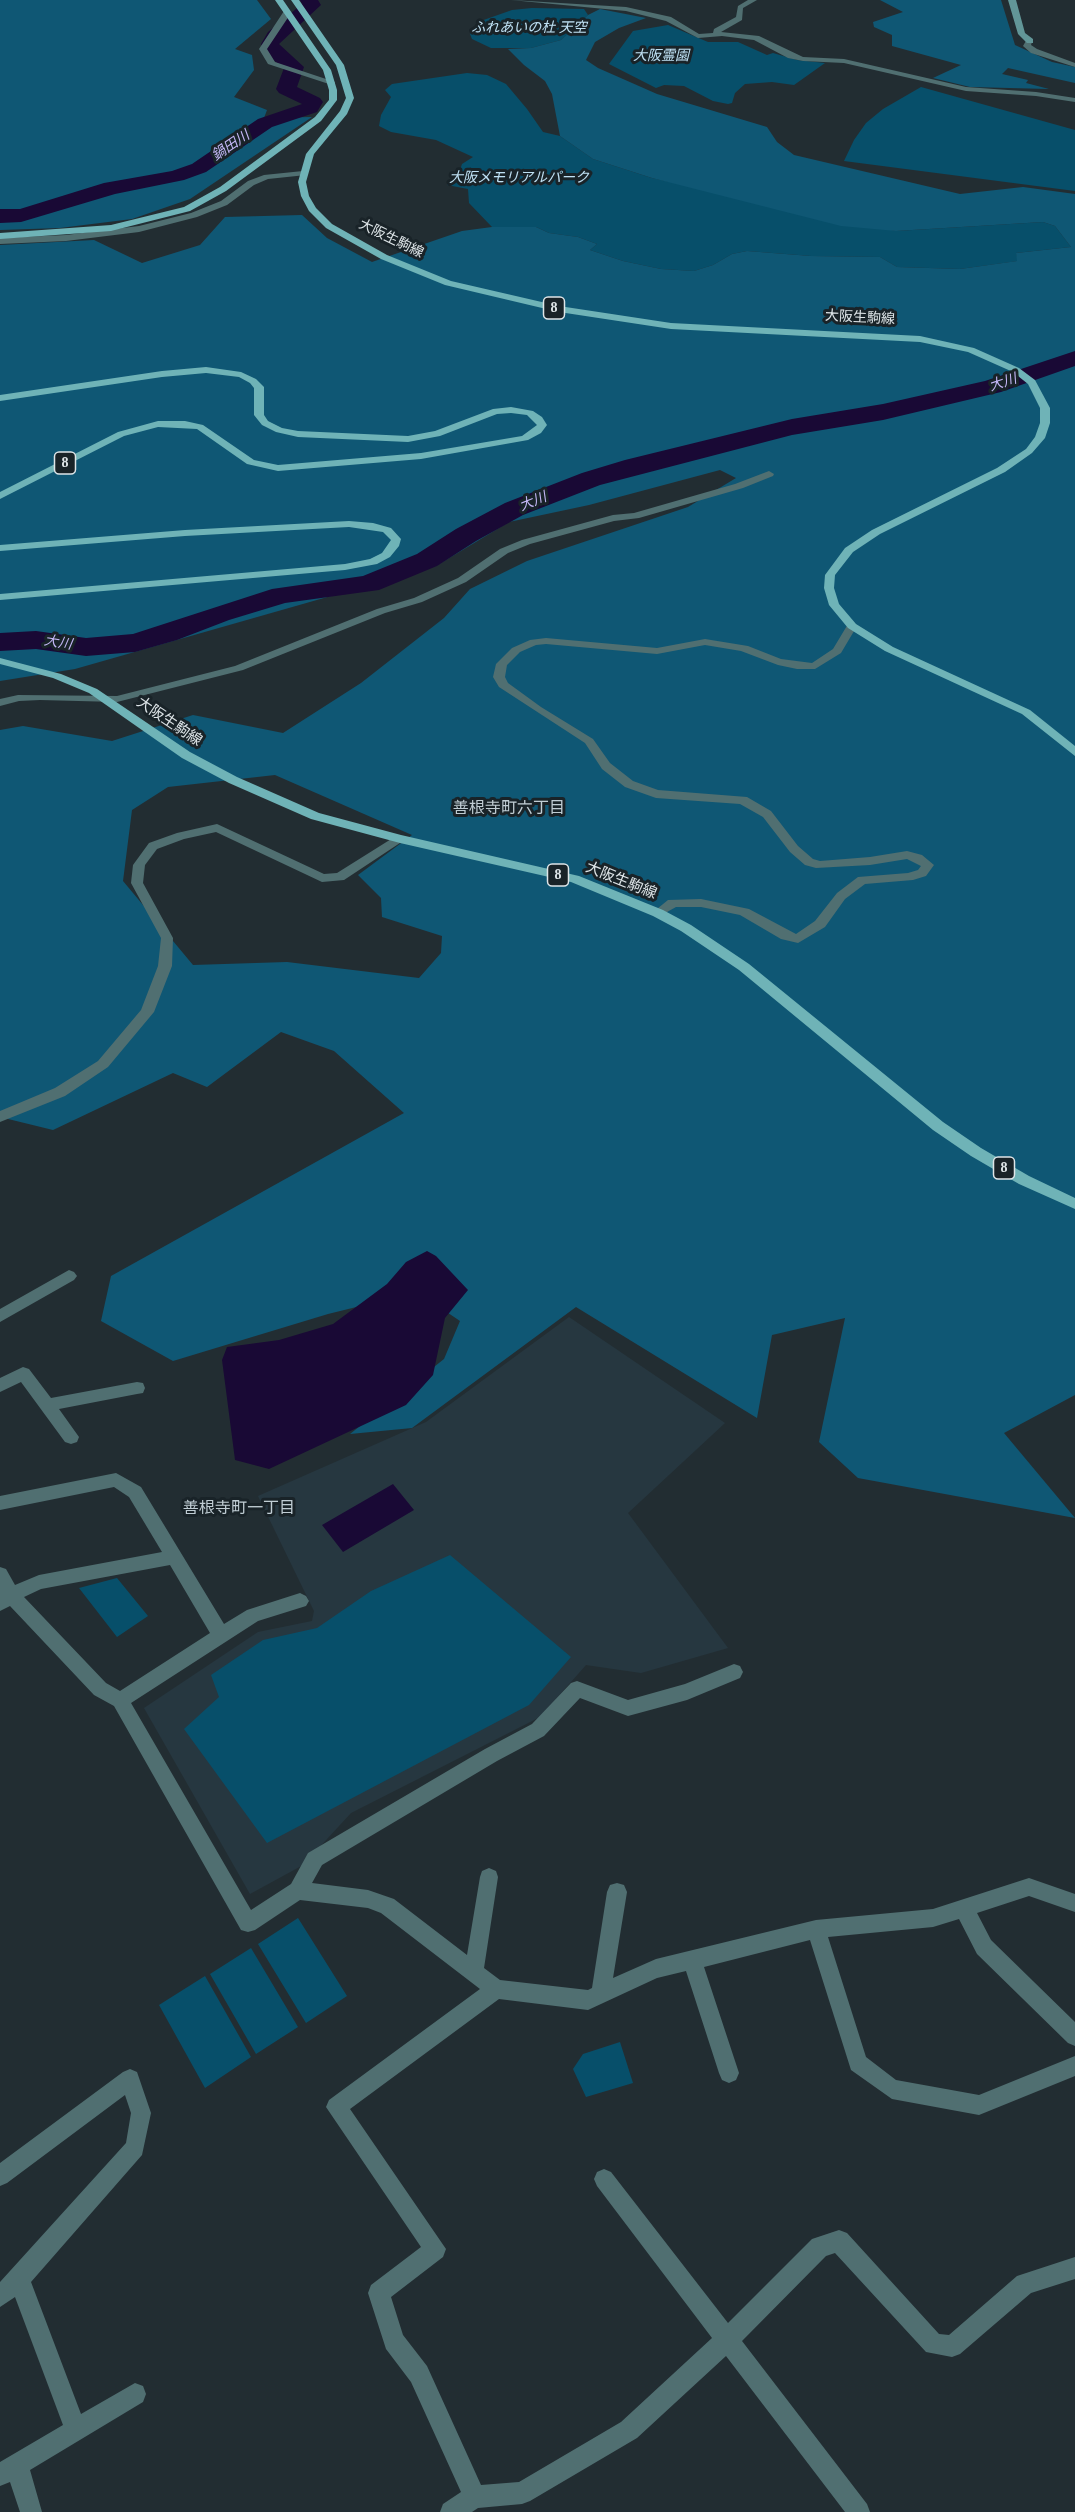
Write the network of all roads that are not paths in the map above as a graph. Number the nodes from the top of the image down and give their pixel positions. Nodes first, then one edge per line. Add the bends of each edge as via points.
1 (279, 0) edge
2 (295, 0) edge
3 (515, 0) edge
4 (753, 0) edge
5 (1012, 0) edge
6 (291, 18) junction
7 (717, 34) junction
8 (1030, 41) joint
9 (1075, 65) edge
10 (332, 84) junction
11 (1075, 100) edge
12 (303, 173) junction
13 (0, 236) edge
14 (0, 241) edge
15 (0, 398) edge
16 (769, 474) dead end
17 (0, 496) edge
18 (0, 548) edge
19 (0, 597) edge
20 (852, 626) junction
21 (5, 662) edge
22 (0, 703) edge
23 (1075, 752) edge
24 (400, 839) junction
25 (658, 913) junction
26 (0, 1117) edge
27 (1075, 1203) edge
28 (69, 1276) dead end
29 (0, 1316) edge
30 (0, 1386) edge
31 (137, 1389) dead end
32 (47, 1405) junction
33 (71, 1437) dead end
34 (0, 1503) edge
35 (174, 1557) junction
36 (0, 1574) edge
37 (5, 1599) edge
38 (300, 1601) dead end
39 (221, 1635) junction
40 (734, 1672) dead end
41 (120, 1700) junction
42 (489, 1877) dead end
43 (298, 1891) junction
44 (617, 1892) dead end
45 (1075, 1904) edge
46 (963, 1907) junction
47 (816, 1929) junction
48 (692, 1961) junction
49 (474, 1972) junction
50 (496, 1989) junction
51 (601, 1993) junction
52 (1075, 2036) edge
53 (1075, 2066) edge
54 (729, 2073) dead end
55 (0, 2176) edge
56 (604, 2179) dead end
57 (1075, 2268) edge
58 (19, 2279) junction
59 (0, 2296) edge
60 (727, 2340) junction
61 (135, 2394) dead end
62 (76, 2430) junction
63 (8, 2470) edge
64 (475, 2497) junction
65 (31, 2512) edge
66 (452, 2512) edge
67 (859, 2512) edge

1 - 6 main road
2 - 12 main road via 340,65 350,98 344,112 310,154
3 - 7 street via 626,9 668,19 698,36
4 - 7 street via 740,7 739,18
5 - 8 street via 1022,34
6 - 10 main road via 327,70
6 - 10 street via 269,37 263,49 272,64
7 - 11 street via 756,38 803,59 844,61 966,90
8 - 9 street via 1027,46 1034,51
10 - 13 main road via 333,100 318,119 206,200 111,228
12 - 14 street via 267,177 251,183 224,203 140,229
12 - 20 main road, 大阪生駒線 / 8 via 305,196 329,226 384,257 448,283 559,309 671,326 892,336 944,343 995,360 1032,382 1045,408 1046,423 1029,451 1001,470 876,532 849,550 830,574 834,605
15 - 17 main road, 8 via 206,370 241,375 259,387 259,415 265,423 298,434 408,440 437,434 496,411 511,410 530,413 542,425 525,438 421,456 278,468 250,462 210,432 185,424 158,424 131,430
16 - 22 street via 635,516 613,518 526,542 418,600 239,668 117,699 40,697
18 - 19 main road via 349,524 387,530 396,539 386,555 373,562 345,567
20 - 23 main road, 大阪生駒線 / 8 via 888,649 1026,712
20 - 25 street via 837,651 815,666 778,662 744,648 705,642 657,651 534,642 516,650 502,664 499,677 503,685 589,741 606,766 629,784 656,794 744,800 767,813 809,862 870,861 907,855 928,865 922,873 909,877 862,880 841,896 820,924 798,939 744,912 701,903 673,903
21 - 24 main road, 大阪生駒線 / 8 via 93,691 186,755 233,780 315,816
24 - 25 main road, 大阪生駒線 / 8 via 575,879
24 - 26 street via 340,877 322,878 217,828 153,846 139,865 137,883 167,938 165,966 147,1012 103,1064 60,1092
25 - 27 main road, 大阪生駒線 / 8 via 744,967 938,1126 1024,1180
28 - 29 street
30 - 32 street via 23,1373
31 - 32 street
32 - 33 street
34 - 35 street via 116,1480 135,1492
35 - 37 street via 39,1582
35 - 39 street
36 - 37 street
37 - 41 street via 100,1689
38 - 39 street via 253,1615
39 - 41 street
40 - 43 street via 687,1692 628,1708 577,1689 538,1730 315,1859
41 - 43 street via 248,1923
42 - 49 street
43 - 49 street via 368,1899 387,1906
44 - 51 street
45 - 46 street via 1029,1887
46 - 47 street via 933,1918
46 - 52 street via 984,1947
47 - 48 street
47 - 53 street via 858,2064 892,2089 979,2105
48 - 51 street via 656,1969
48 - 54 street
49 - 50 street
50 - 51 street via 588,2000
50 - 64 street via 336,2107 435,2249 379,2293 394,2341 419,2374
55 - 58 street via 130,2079 141,2113 135,2148
56 - 60 street
57 - 60 street via 1024,2284 952,2346 934,2344 839,2241 820,2247
58 - 59 street
58 - 62 street
60 - 64 street via 629,2430 522,2493
60 - 67 street
61 - 62 street
62 - 63 street
63 - 65 street
64 - 66 street

